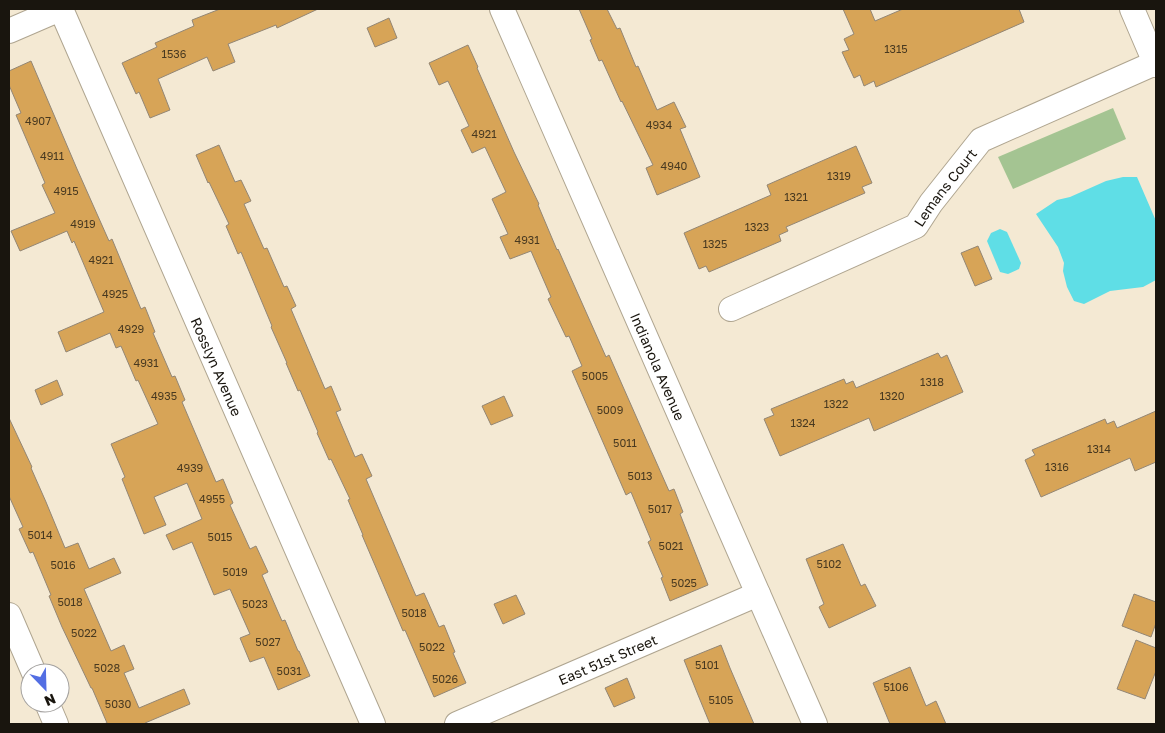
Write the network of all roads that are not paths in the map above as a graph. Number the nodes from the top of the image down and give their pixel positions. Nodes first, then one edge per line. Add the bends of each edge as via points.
1 (61, 9) edge
2 (502, 9) edge
3 (1132, 9) edge
4 (9, 31) edge
5 (1156, 64) edge
6 (731, 309) dead end
7 (758, 594) junction
8 (9, 615) edge
9 (30, 663) edge
10 (373, 724) edge
11 (457, 724) edge
12 (815, 724) edge

1 - 4 street
1 - 10 street, Rosslyn Avenue
2 - 7 street, Indianola Avenue
3 - 5 street
5 - 6 street, Lemans Court via 981,140 916,226
7 - 11 street, East 51st Street
7 - 12 street, Indianola Avenue
8 - 9 street

